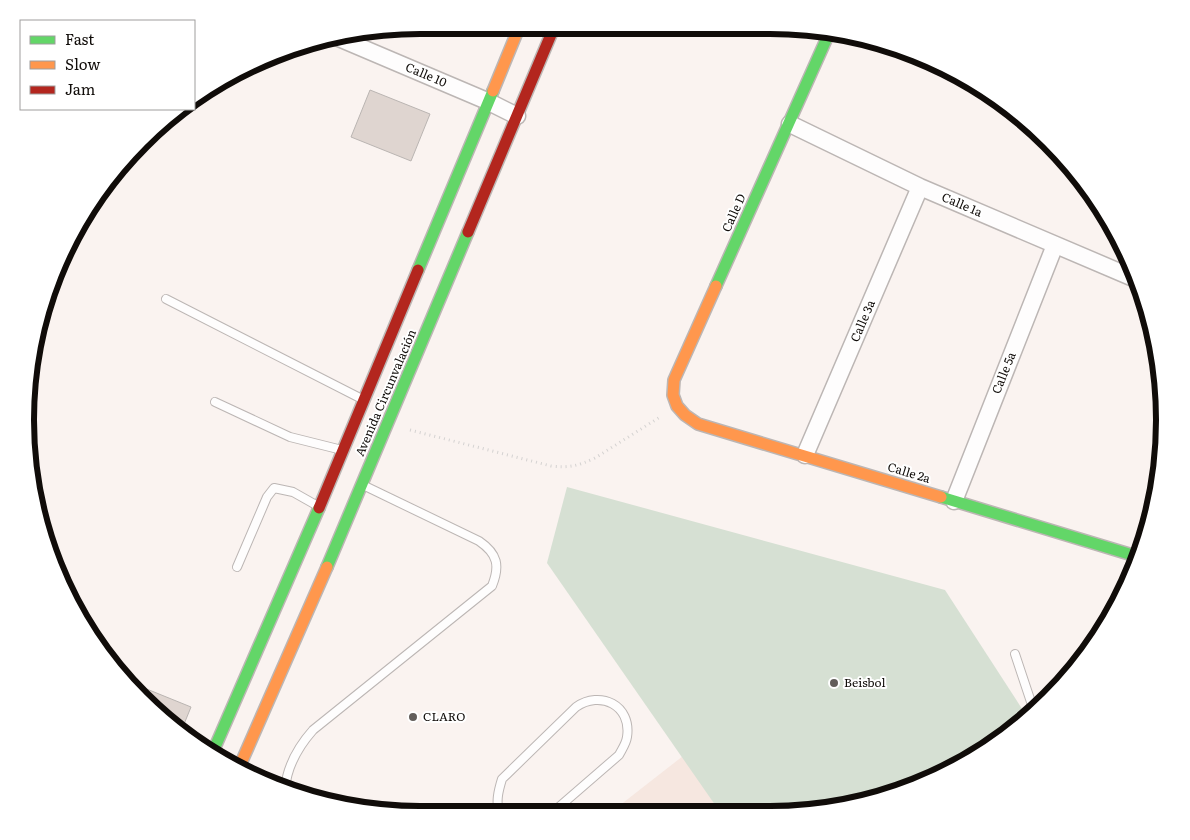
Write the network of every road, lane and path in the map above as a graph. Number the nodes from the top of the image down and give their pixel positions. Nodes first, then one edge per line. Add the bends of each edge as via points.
1 (516, 34) edge
2 (551, 34) edge
3 (827, 38) edge
4 (345, 41) edge
5 (487, 102) junction
6 (517, 116) junction
7 (790, 124) junction
8 (920, 187) junction
9 (1055, 245) junction
10 (1128, 276) edge
11 (166, 299) dead end
12 (364, 400) junction
13 (215, 402) dead end
14 (676, 407) junction
15 (388, 424) junction
16 (343, 450) junction
17 (805, 455) junction
18 (363, 485) junction
19 (954, 502) junction
20 (320, 507) junction
21 (1132, 555) edge
22 (237, 567) dead end
23 (1015, 654) dead end
24 (1032, 704) edge
25 (215, 747) edge
26 (241, 762) edge
27 (286, 782) edge
28 (497, 806) edge
29 (560, 806) edge

1 - 5 main road, Avenida Circunvalación
2 - 6 main road, Avenida Circunvalación
3 - 7 main road, Calle D
4 - 5 street, Calle 10
5 - 6 street, Calle 10
5 - 12 main road, Avenida Circunvalación
6 - 15 main road, Avenida Circunvalación
7 - 8 street, Calle 1a
7 - 14 main road, Calle D via 674,380 672,393
8 - 9 street, Calle 1a
8 - 17 street, Calle 3a
9 - 10 street, Calle 1a
9 - 19 street, Calle 5a
11 - 12 lane
12 - 16 main road, Avenida Circunvalación
13 - 16 lane via 290,437
14 - 15 path via 595,458 567,468
14 - 17 main road, Calle 2a via 685,418 698,424
15 - 18 main road, Avenida Circunvalación
16 - 20 main road, Avenida Circunvalación
17 - 19 main road, Calle 2a
18 - 26 main road, Avenida Circunvalación
18 - 27 lane via 479,541 495,557 498,573 492,586 313,730 295,753
19 - 21 main road, Calle 2a
20 - 22 lane via 293,492 274,488 266,497
20 - 25 main road, Avenida Circunvalación
23 - 24 lane
28 - 29 lane via 502,779 576,707 595,699 608,701 620,709 626,720 625,744 619,755

